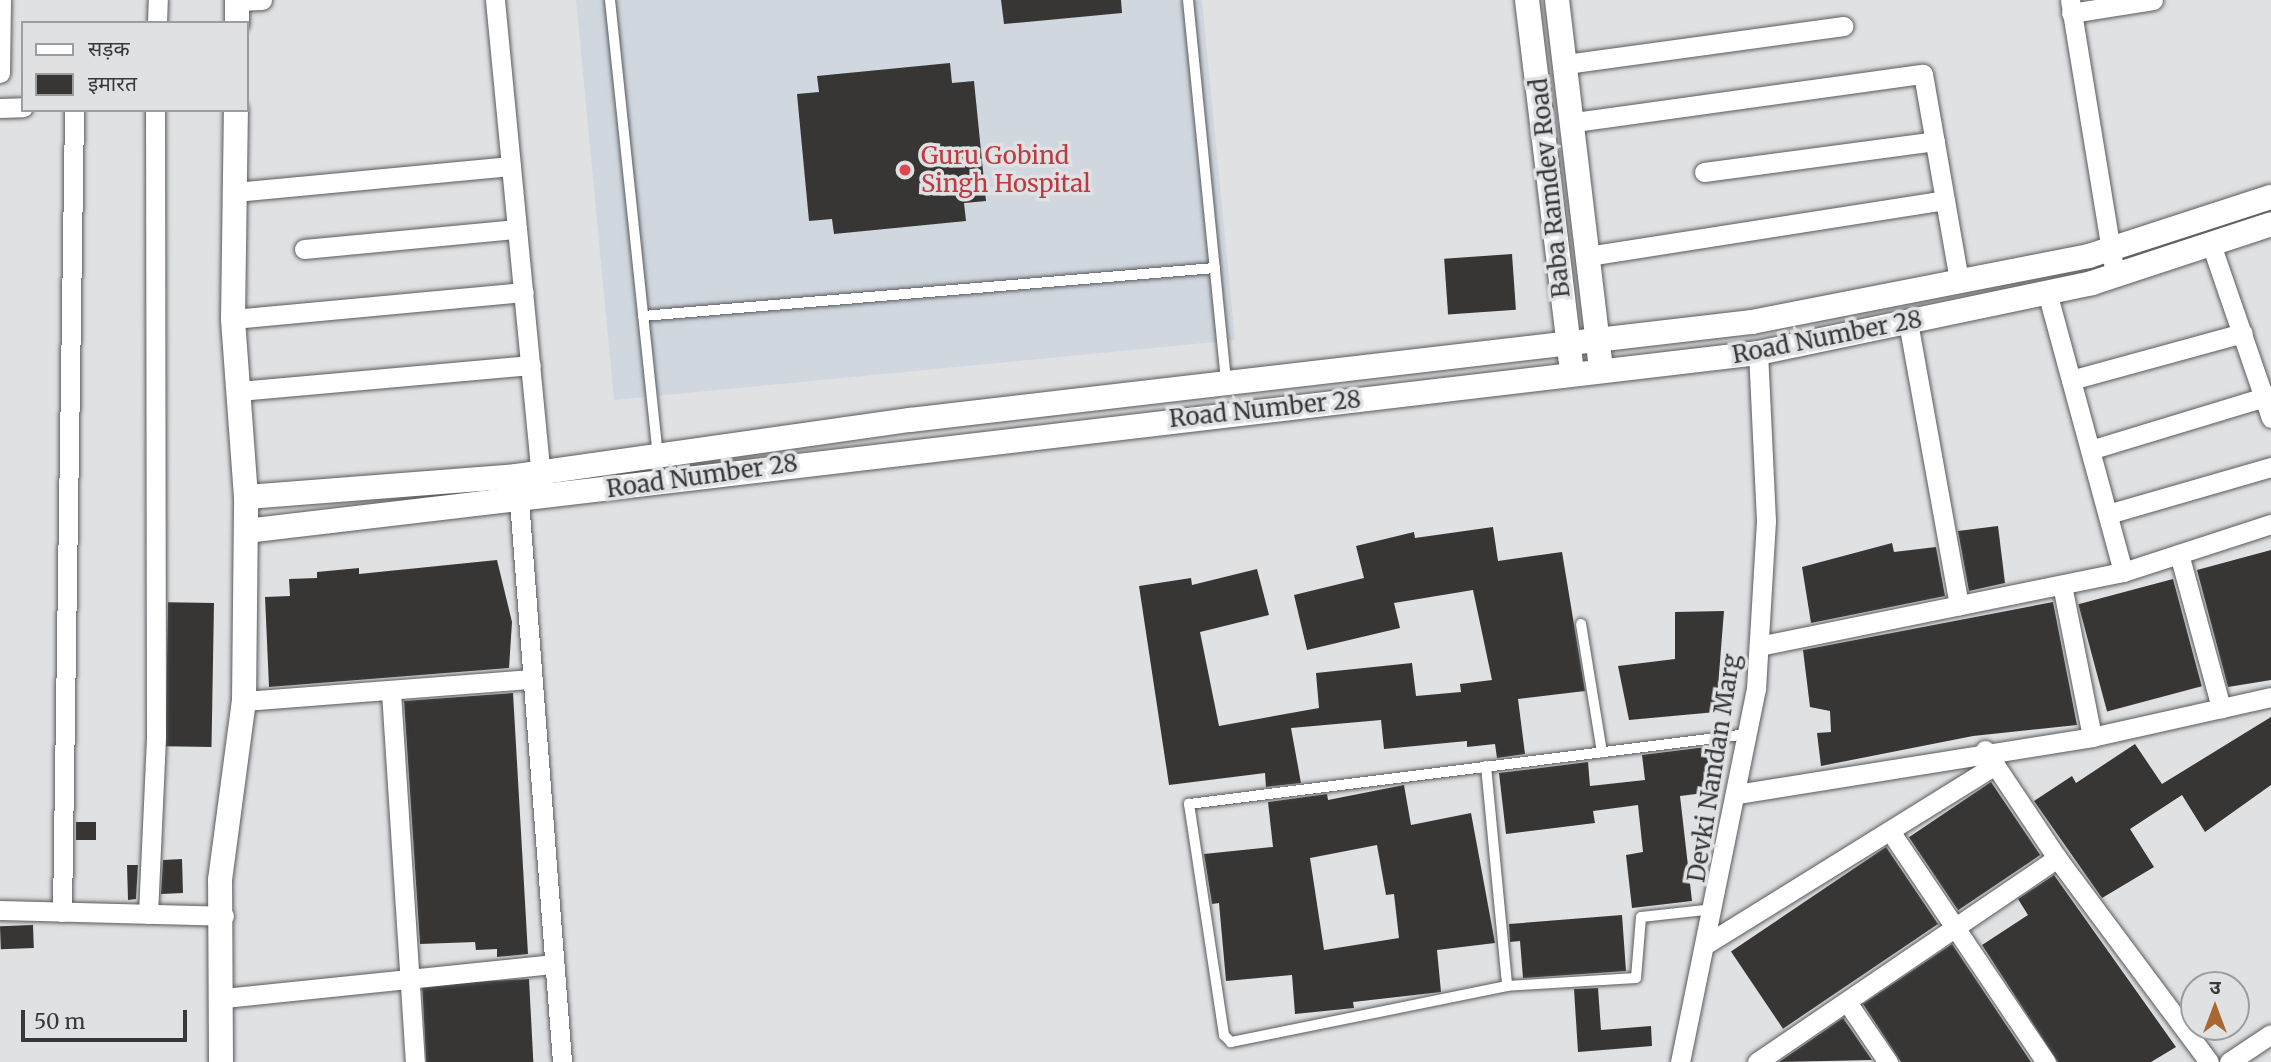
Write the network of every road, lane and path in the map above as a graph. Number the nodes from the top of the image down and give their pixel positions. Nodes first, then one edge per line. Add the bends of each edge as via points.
1 (1, 0) edge
2 (158, 0) edge
3 (495, 0) edge
4 (610, 0) edge
5 (1188, 0) edge
6 (1527, 0) edge
7 (1557, 0) edge
8 (2153, 0) edge
9 (2071, 7) edge
10 (158, 21) edge
11 (1843, 26) dead end
12 (1566, 64) junction
13 (0, 73) edge
14 (21, 107) edge
15 (0, 108) edge
16 (74, 112) edge
17 (155, 112) edge
18 (236, 112) edge
19 (1575, 122) junction
20 (1935, 141) junction
21 (511, 166) junction
22 (1704, 172) dead end
23 (235, 192) junction
24 (2271, 197) edge
25 (1945, 200) junction
26 (2271, 224) edge
27 (517, 229) junction
28 (2211, 244) junction
29 (304, 249) dead end
30 (2109, 249) junction
31 (1588, 256) junction
32 (1215, 268) junction
33 (2115, 275) junction
34 (1959, 281) junction
35 (524, 292) junction
36 (2047, 292) junction
37 (643, 316) junction
38 (233, 319) junction
39 (1908, 321) junction
40 (2243, 333) junction
41 (1597, 342) junction
42 (1567, 345) junction
43 (1758, 353) junction
44 (531, 365) junction
45 (1604, 372) junction
46 (1574, 376) junction
47 (2071, 380) junction
48 (1226, 384) junction
49 (239, 391) junction
50 (2267, 397) edge
51 (2271, 418) edge
52 (2090, 450) junction
53 (658, 456) junction
54 (2271, 467) edge
55 (541, 472) junction
56 (661, 481) junction
57 (526, 491) junction
58 (246, 497) junction
59 (2108, 514) junction
60 (2271, 524) edge
61 (246, 530) junction
62 (2179, 554) junction
63 (2123, 572) junction
64 (2062, 585) junction
65 (1959, 605) junction
66 (1581, 624) dead end
67 (1759, 646) junction
68 (532, 679) junction
69 (391, 692) junction
70 (2271, 697) edge
71 (244, 701) junction
72 (2221, 708) junction
73 (1748, 734) junction
74 (2092, 737) junction
75 (1602, 752) junction
76 (1990, 758) junction
77 (1486, 766) junction
78 (1738, 794) junction
79 (1890, 831) junction
80 (2057, 858) junction
81 (1716, 908) junction
82 (0, 910) edge
83 (62, 912) junction
84 (148, 914) junction
85 (224, 916) junction
86 (1956, 929) junction
87 (1708, 943) junction
88 (552, 964) junction
89 (410, 983) junction
90 (1507, 986) junction
91 (224, 998) junction
92 (1847, 1002) junction
93 (2271, 1034) edge
94 (221, 1062) edge
95 (415, 1062) edge
96 (562, 1062) edge
97 (1680, 1062) edge
98 (1758, 1062) edge
99 (1888, 1062) edge
100 (2046, 1062) edge
101 (2209, 1062) edge
102 (2229, 1062) edge

1 - 13 street
2 - 10 street
3 - 21 street
4 - 37 lane
5 - 32 lane
6 - 42 street, Baba Ramdev Road via 1547,125
7 - 12 street
8 - 9 street
9 - 30 street
11 - 12 street
12 - 19 street
14 - 15 street
16 - 83 street
17 - 84 street via 156,736
18 - 23 street
19 - 20 street via 1923,74
19 - 31 street
20 - 22 street
20 - 25 street
21 - 23 street
21 - 27 street
23 - 38 street
24 - 30 street, Road Number 28
25 - 31 street
25 - 34 street
26 - 28 street, Road Number 28
27 - 29 street
27 - 35 street
28 - 33 street, Road Number 28
28 - 40 street
30 - 33 street
30 - 34 street, Road Number 28
31 - 41 street
32 - 37 lane
32 - 48 lane
33 - 36 street, Road Number 28
34 - 41 street, Road Number 28 via 1752,322
35 - 38 street
35 - 44 street
36 - 39 street, Road Number 28
36 - 47 street
37 - 53 lane
38 - 49 street
39 - 43 street, Road Number 28
39 - 65 street
40 - 47 street
40 - 50 street
41 - 42 street, Road Number 28
41 - 45 street
42 - 46 street, Baba Ramdev Road
42 - 48 street, Road Number 28
43 - 45 street, Road Number 28
43 - 67 street, Devki Nandan Marg via 1766,521
44 - 49 street
44 - 55 street
45 - 46 street, Road Number 28
46 - 56 street, Road Number 28
47 - 52 street
48 - 53 street, Road Number 28
49 - 58 street
50 - 51 street
50 - 52 street
52 - 59 street
53 - 55 street, Road Number 28
53 - 56 street
54 - 59 street
55 - 57 street, Road Number 28
56 - 57 street, Road Number 28
57 - 58 street, Road Number 28
57 - 61 street, Road Number 28
57 - 68 street
58 - 61 street
59 - 63 street
60 - 62 street
61 - 71 street
62 - 63 street
62 - 72 street
63 - 64 street
64 - 65 street
64 - 74 street
65 - 67 street
66 - 75 lane
67 - 73 street, Devki Nandan Marg
68 - 69 street
68 - 88 street
69 - 71 street
69 - 89 street
70 - 72 street
71 - 85 street via 220,880
72 - 74 street
73 - 75 lane
73 - 78 street, Devki Nandan Marg
74 - 76 street
75 - 77 lane
76 - 78 street
76 - 79 street
76 - 80 street
77 - 90 lane
77 - 90 lane via 1194,800 1187,816 1226,1040
78 - 81 street, Devki Nandan Marg
79 - 86 street
79 - 87 street
80 - 86 street
80 - 101 street
81 - 87 street, Devki Nandan Marg
81 - 90 lane via 1641,917 1636,978
82 - 83 street
83 - 84 street
84 - 85 street
85 - 91 street
86 - 92 street
86 - 100 street
87 - 97 street, Devki Nandan Marg
88 - 89 street
88 - 96 street
89 - 91 street
89 - 95 street
91 - 94 street
92 - 98 street
92 - 99 street
93 - 102 street

